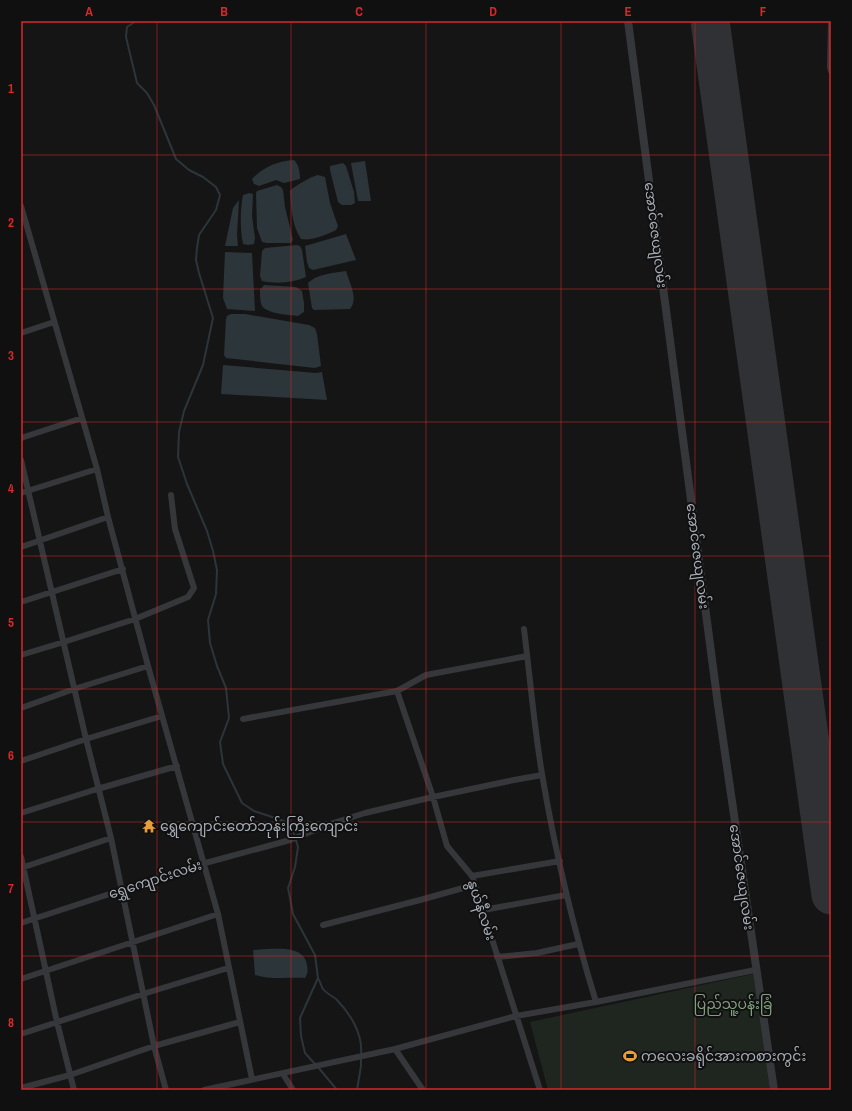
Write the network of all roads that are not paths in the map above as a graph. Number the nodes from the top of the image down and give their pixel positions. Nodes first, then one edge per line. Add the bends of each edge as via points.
1 (628, 21) edge
2 (830, 21) edge
3 (831, 72) edge
4 (21, 206) edge
5 (54, 322) junction
6 (21, 333) edge
7 (82, 418) junction
8 (21, 438) edge
9 (21, 460) edge
10 (97, 469) junction
11 (29, 491) junction
12 (21, 493) edge
13 (171, 494) dead end
14 (108, 517) junction
15 (39, 540) junction
16 (21, 547) edge
17 (123, 569) junction
18 (51, 592) junction
19 (21, 602) edge
20 (135, 619) junction
21 (524, 629) dead end
22 (64, 642) junction
23 (21, 655) edge
24 (527, 656) junction
25 (148, 666) junction
26 (74, 689) junction
27 (398, 691) junction
28 (21, 708) edge
29 (162, 716) junction
30 (243, 719) dead end
31 (86, 739) junction
32 (21, 761) edge
33 (177, 766) junction
34 (542, 775) junction
35 (98, 789) junction
36 (433, 797) junction
37 (21, 813) edge
38 (111, 838) junction
39 (21, 857) edge
40 (560, 861) junction
41 (204, 863) junction
42 (22, 867) edge
43 (472, 876) junction
44 (474, 885) junction
45 (122, 890) junction
46 (566, 895) junction
47 (483, 910) junction
48 (218, 914) junction
49 (35, 918) junction
50 (21, 923) edge
51 (323, 925) dead end
52 (132, 942) junction
53 (578, 944) junction
54 (497, 957) junction
55 (228, 968) junction
56 (46, 970) junction
57 (755, 970) junction
58 (21, 979) edge
59 (143, 994) junction
60 (596, 1002) junction
61 (516, 1016) junction
62 (57, 1022) junction
63 (240, 1022) junction
64 (21, 1034) edge
65 (154, 1046) junction
66 (395, 1049) junction
67 (283, 1074) junction
68 (70, 1075) junction
69 (252, 1079) junction
70 (21, 1088) edge
71 (74, 1090) edge
72 (166, 1090) edge
73 (204, 1090) edge
74 (293, 1090) edge
75 (423, 1090) edge
76 (540, 1090) edge
77 (774, 1090) edge

1 - 57 street, အောင်ဇေယျလမ်း
2 - 3 street
4 - 5 street
5 - 6 street
5 - 7 street
7 - 8 street
7 - 10 street
9 - 11 street
10 - 11 street
10 - 14 street
11 - 12 street
11 - 15 street
13 - 20 street via 175,529 194,588 188,597
14 - 15 street
14 - 17 street
15 - 16 street
15 - 18 street
17 - 18 street
17 - 20 street
18 - 19 street
18 - 22 street
20 - 22 street
20 - 25 street
21 - 24 street
22 - 23 street
22 - 26 street
24 - 27 street via 426,675
24 - 34 street
25 - 26 street
25 - 29 street
26 - 28 street
26 - 31 street
27 - 30 street
27 - 36 street, နွယ်နီလမ်း
29 - 31 street
29 - 33 street
31 - 32 street
31 - 35 street
33 - 35 street
33 - 41 street
34 - 36 street, ရွှေကျောင်းလမ်း
34 - 40 street
35 - 37 street
35 - 38 street
36 - 41 street, ရွှေကျောင်းလမ်း via 365,813 300,837
36 - 43 street, နွယ်နီလမ်း via 447,846
38 - 42 street
38 - 45 street
39 - 42 street
40 - 43 street
40 - 46 street
41 - 45 street, ရွှေကျောင်းလမ်း
41 - 48 street
42 - 49 street
43 - 44 street, နွယ်နီလမ်း
44 - 47 street, နွယ်နီလမ်း
44 - 51 street
45 - 49 street, ရွှေကျောင်းလမ်း
45 - 52 street
46 - 47 street
46 - 53 street
47 - 54 street, နွယ်နီလမ်း
48 - 52 street
48 - 55 street
49 - 50 street, ရွှေကျောင်းလမ်း
49 - 56 street
52 - 56 street
52 - 59 street
53 - 54 street via 536,953
53 - 60 street
54 - 61 street, နွယ်နီလမ်း
55 - 59 street
55 - 63 street
56 - 58 street
56 - 62 street
57 - 60 street
57 - 77 street, အောင်ဇေယျလမ်း
59 - 62 street
59 - 65 street
60 - 61 street
61 - 66 street
61 - 76 street, နွယ်နီလမ်း
62 - 64 street
62 - 68 street
63 - 65 street
63 - 69 street
65 - 68 street
65 - 72 street
66 - 67 street
66 - 75 street
67 - 69 street
67 - 74 street
68 - 70 street
68 - 71 street
69 - 73 street

